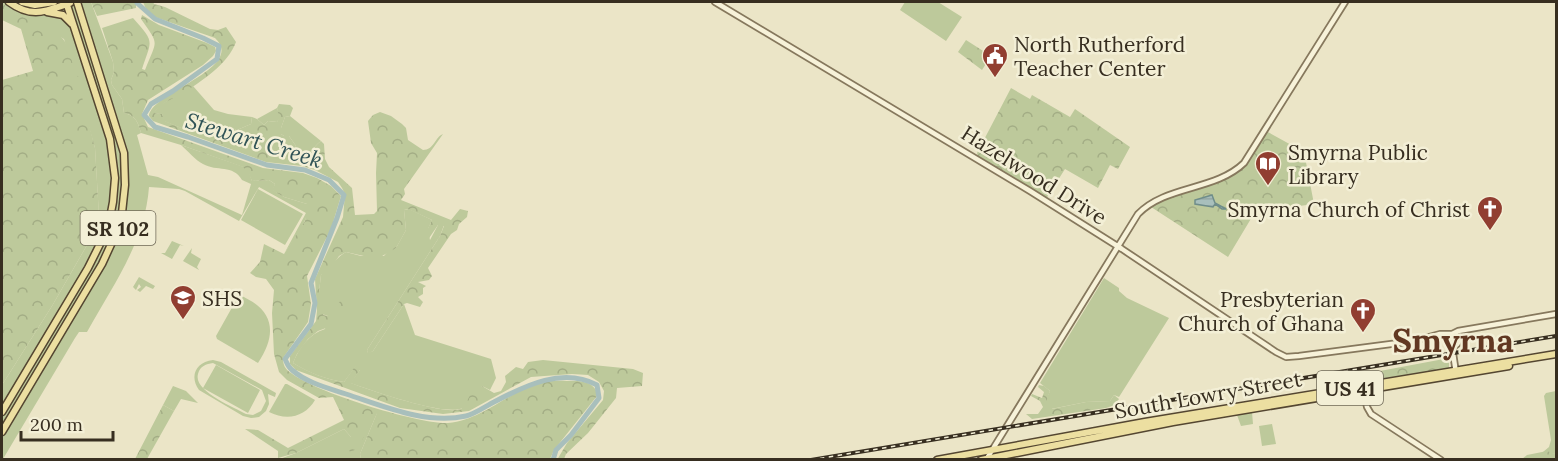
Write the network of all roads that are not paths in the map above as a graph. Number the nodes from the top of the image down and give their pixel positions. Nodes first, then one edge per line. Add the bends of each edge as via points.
1 (9, 2) edge
2 (22, 2) edge
3 (51, 2) edge
4 (71, 2) edge
5 (715, 2) edge
6 (1345, 2) edge
7 (44, 12) junction
8 (75, 27) junction
9 (1117, 246) junction
10 (1557, 314) edge
11 (1467, 331) junction
12 (1452, 334) junction
13 (1437, 336) junction
14 (1459, 339) junction
15 (1447, 342) junction
16 (1452, 346) junction
17 (1557, 356) edge
18 (1456, 372) junction
19 (1363, 388) junction
20 (2, 412) edge
21 (2, 432) edge
22 (992, 449) junction
23 (937, 459) edge
24 (984, 459) edge
25 (1441, 459) edge

1 - 7 main road via 20,10
2 - 3 main road
4 - 7 main road
4 - 8 main road, SR 102
4 - 21 main road, SR 102 via 124,153 122,213 102,264
5 - 9 street, Hazelwood Drive
6 - 9 street via 1247,161 1227,176 1148,206 1138,214
7 - 8 main road via 63,15
8 - 20 main road, SR 102 via 110,139 115,178 112,208 88,268
9 - 13 street, Hazelwood Drive via 1287,357
9 - 22 street
10 - 11 street, Hazelwood Drive
11 - 12 street, Hazelwood Drive
11 - 14 street
12 - 13 street, Hazelwood Drive
12 - 14 street
12 - 15 street
13 - 15 street
14 - 16 street
15 - 16 street
16 - 18 street
17 - 18 main road, South Lowry Street / US 41
18 - 19 main road, South Lowry Street / US 41
19 - 22 main road, South Lowry Street / US 41
19 - 24 main road, US 41
19 - 25 street via 1371,414
22 - 23 main road, South Lowry Street / US 41
22 - 24 street

